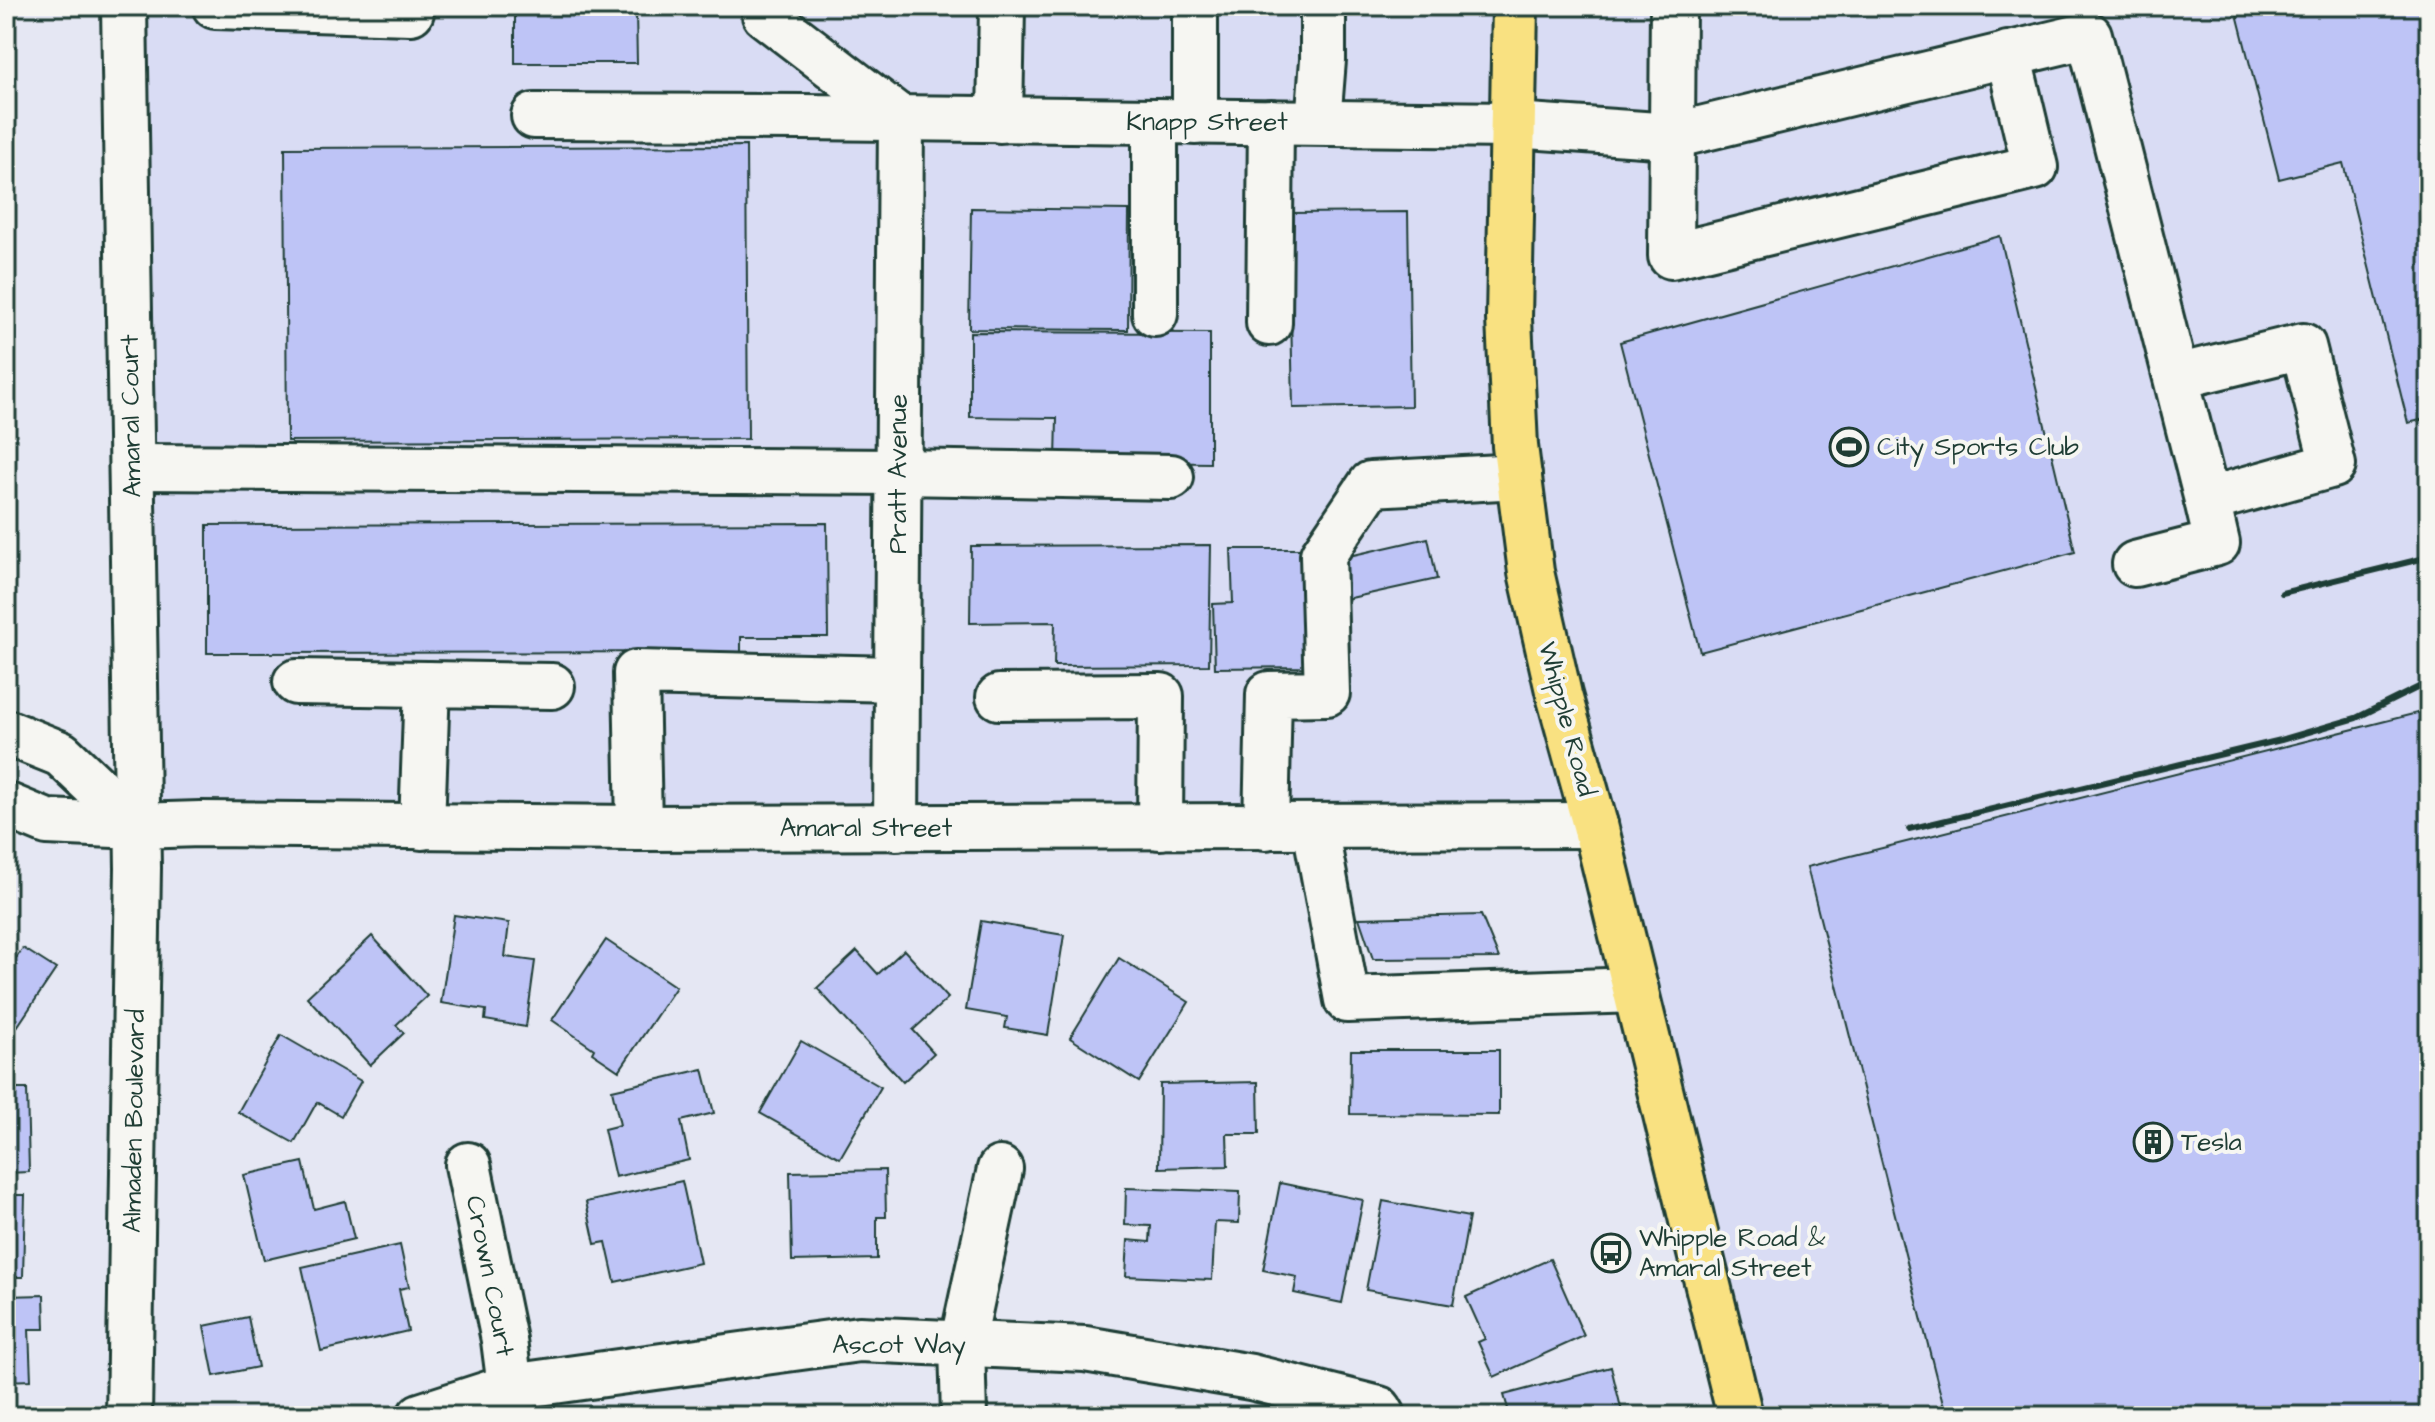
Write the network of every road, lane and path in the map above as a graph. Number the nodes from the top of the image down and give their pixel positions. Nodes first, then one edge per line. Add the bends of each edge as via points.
1 (124, 6) edge
2 (215, 6) edge
3 (765, 6) edge
4 (1002, 6) edge
5 (1195, 6) edge
6 (1323, 6) edge
7 (1515, 6) edge
8 (1673, 6) edge
9 (411, 12) dead end
10 (2086, 21) edge
11 (2008, 54) junction
12 (534, 116) dead end
13 (901, 119) junction
14 (1000, 120) junction
15 (1175, 122) junction
16 (1271, 122) junction
17 (1318, 122) junction
18 (1513, 125) junction
19 (1672, 136) junction
20 (1155, 314) dead end
21 (1269, 323) dead end
22 (2176, 377) junction
23 (132, 467) junction
24 (899, 472) junction
25 (1519, 476) junction
26 (1171, 477) dead end
27 (2207, 500) junction
28 (2135, 564) dead end
29 (897, 679) junction
30 (296, 682) dead end
31 (427, 684) junction
32 (552, 686) dead end
33 (999, 697) dead end
34 (6, 732) edge
35 (6, 805) edge
36 (1595, 825) junction
37 (137, 826) junction
38 (422, 827) junction
39 (1160, 827) junction
40 (1266, 827) junction
41 (1315, 827) junction
42 (639, 828) junction
43 (896, 828) junction
44 (1636, 990) junction
45 (468, 1165) dead end
46 (1000, 1169) dead end
47 (962, 1345) junction
48 (510, 1387) junction
49 (1381, 1412) edge
50 (129, 1416) edge
51 (420, 1416) edge
52 (964, 1416) edge
53 (1740, 1416) edge

1 - 23 street, Amaral Court
2 - 9 street
3 - 13 street via 765,15
4 - 14 street
5 - 15 street
6 - 17 street
7 - 18 main road, Whipple Road
8 - 19 street
10 - 11 street, Knapp Street
10 - 22 street
11 - 19 street, Knapp Street
11 - 19 street via 2035,167 1671,256
12 - 13 street, Knapp Street
13 - 14 street, Knapp Street
13 - 24 street, Pratt Avenue
14 - 15 street, Knapp Street
15 - 16 street, Knapp Street
15 - 20 street
16 - 17 street, Knapp Street
16 - 21 street
17 - 18 street, Knapp Street
18 - 19 street, Knapp Street
18 - 25 main road, Whipple Road via 1509,319
22 - 27 street
22 - 27 street via 2303,346 2307,361 2333,465
23 - 24 street
23 - 37 street, Amaral Court
24 - 26 street
24 - 29 street, Pratt Avenue
25 - 36 main road, Whipple Road via 1531,572
25 - 40 street via 1371,484 1323,555 1327,693 1269,694
27 - 28 street via 2217,543
29 - 42 street via 636,673
29 - 43 street, Pratt Avenue
30 - 31 street
31 - 32 street
31 - 38 street
33 - 39 street via 1161,696
34 - 37 street via 61,754
35 - 37 street, Amaral Street via 47,822
36 - 41 street, Amaral Street
36 - 44 main road, Whipple Road
37 - 38 street, Amaral Street
37 - 50 street, Almaden Boulevard
38 - 42 street, Amaral Street
39 - 40 street, Amaral Street
39 - 43 street, Amaral Street
40 - 41 street, Amaral Street
41 - 44 street via 1347,1000
42 - 43 street, Amaral Street
44 - 53 main road, Whipple Road
45 - 48 street, Crown Court
46 - 47 street
47 - 48 street, Ascot Way via 859,1339
47 - 49 street, Ascot Way via 1085,1349 1251,1377
47 - 52 street
48 - 51 street, Ascot Way

